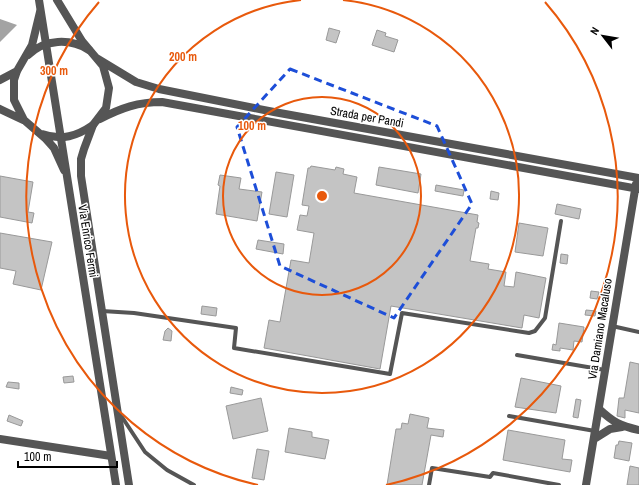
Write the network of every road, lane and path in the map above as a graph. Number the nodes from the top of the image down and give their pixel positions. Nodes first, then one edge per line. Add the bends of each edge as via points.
1 (38, 0) edge
2 (57, 0) edge
3 (40, 11) junction
4 (45, 44) junction
5 (91, 52) junction
6 (98, 59) junction
7 (24, 60) junction
8 (17, 71) junction
9 (0, 80) edge
10 (0, 109) edge
11 (100, 119) junction
12 (24, 120) junction
13 (93, 126) junction
14 (40, 133) junction
15 (60, 138) junction
16 (65, 171) junction
17 (638, 177) edge
18 (637, 189) edge
19 (561, 221) dead end
20 (102, 311) junction
21 (612, 326) junction
22 (639, 332) edge
23 (517, 354) dead end
24 (605, 370) junction
25 (115, 392) junction
26 (599, 409) junction
27 (509, 416) dead end
28 (622, 427) junction
29 (639, 430) edge
30 (594, 435) junction
31 (0, 439) edge
32 (111, 456) junction
33 (116, 485) edge
34 (129, 485) edge
35 (194, 485) edge
36 (429, 485) edge
37 (559, 485) edge
38 (586, 485) edge

1 - 3 street, Via Enrico Fermi
2 - 5 street
3 - 4 street, Via Enrico Fermi
3 - 7 street via 35,37
4 - 5 street via 63,41
4 - 7 street
4 - 15 street, Via Enrico Fermi
5 - 6 street
6 - 11 street via 106,72 109,88 106,108
6 - 17 street, Strada per Pandi via 136,82 159,90
7 - 8 street
8 - 9 street
8 - 12 street via 14,80 14,100
10 - 12 street
11 - 13 street
11 - 18 street, Strada per Pandi via 130,105 162,102
12 - 14 street
13 - 15 street via 80,134
13 - 20 street, Via Enrico Fermi via 81,160 82,185
14 - 15 street
14 - 16 street via 54,148
15 - 16 street, Via Enrico Fermi
16 - 32 street, Via Enrico Fermi
17 - 18 street, Via Damiano Macaluso
18 - 21 street, Via Damiano Macaluso
19 - 20 lane via 545,318 535,332 402,313 390,374 234,348 236,328 134,312
20 - 25 street, Via Enrico Fermi
21 - 22 lane
21 - 24 street, Via Damiano Macaluso
23 - 24 lane
24 - 26 street, Via Damiano Macaluso
25 - 34 street, Via Enrico Fermi
25 - 35 lane via 123,420 145,452 167,470
26 - 28 street
26 - 30 street, Via Damiano Macaluso
27 - 30 lane
28 - 29 street
28 - 30 street
30 - 38 street, Via Damiano Macaluso
31 - 32 street
32 - 33 street, Via Enrico Fermi
36 - 37 lane via 432,468 490,477 493,473

